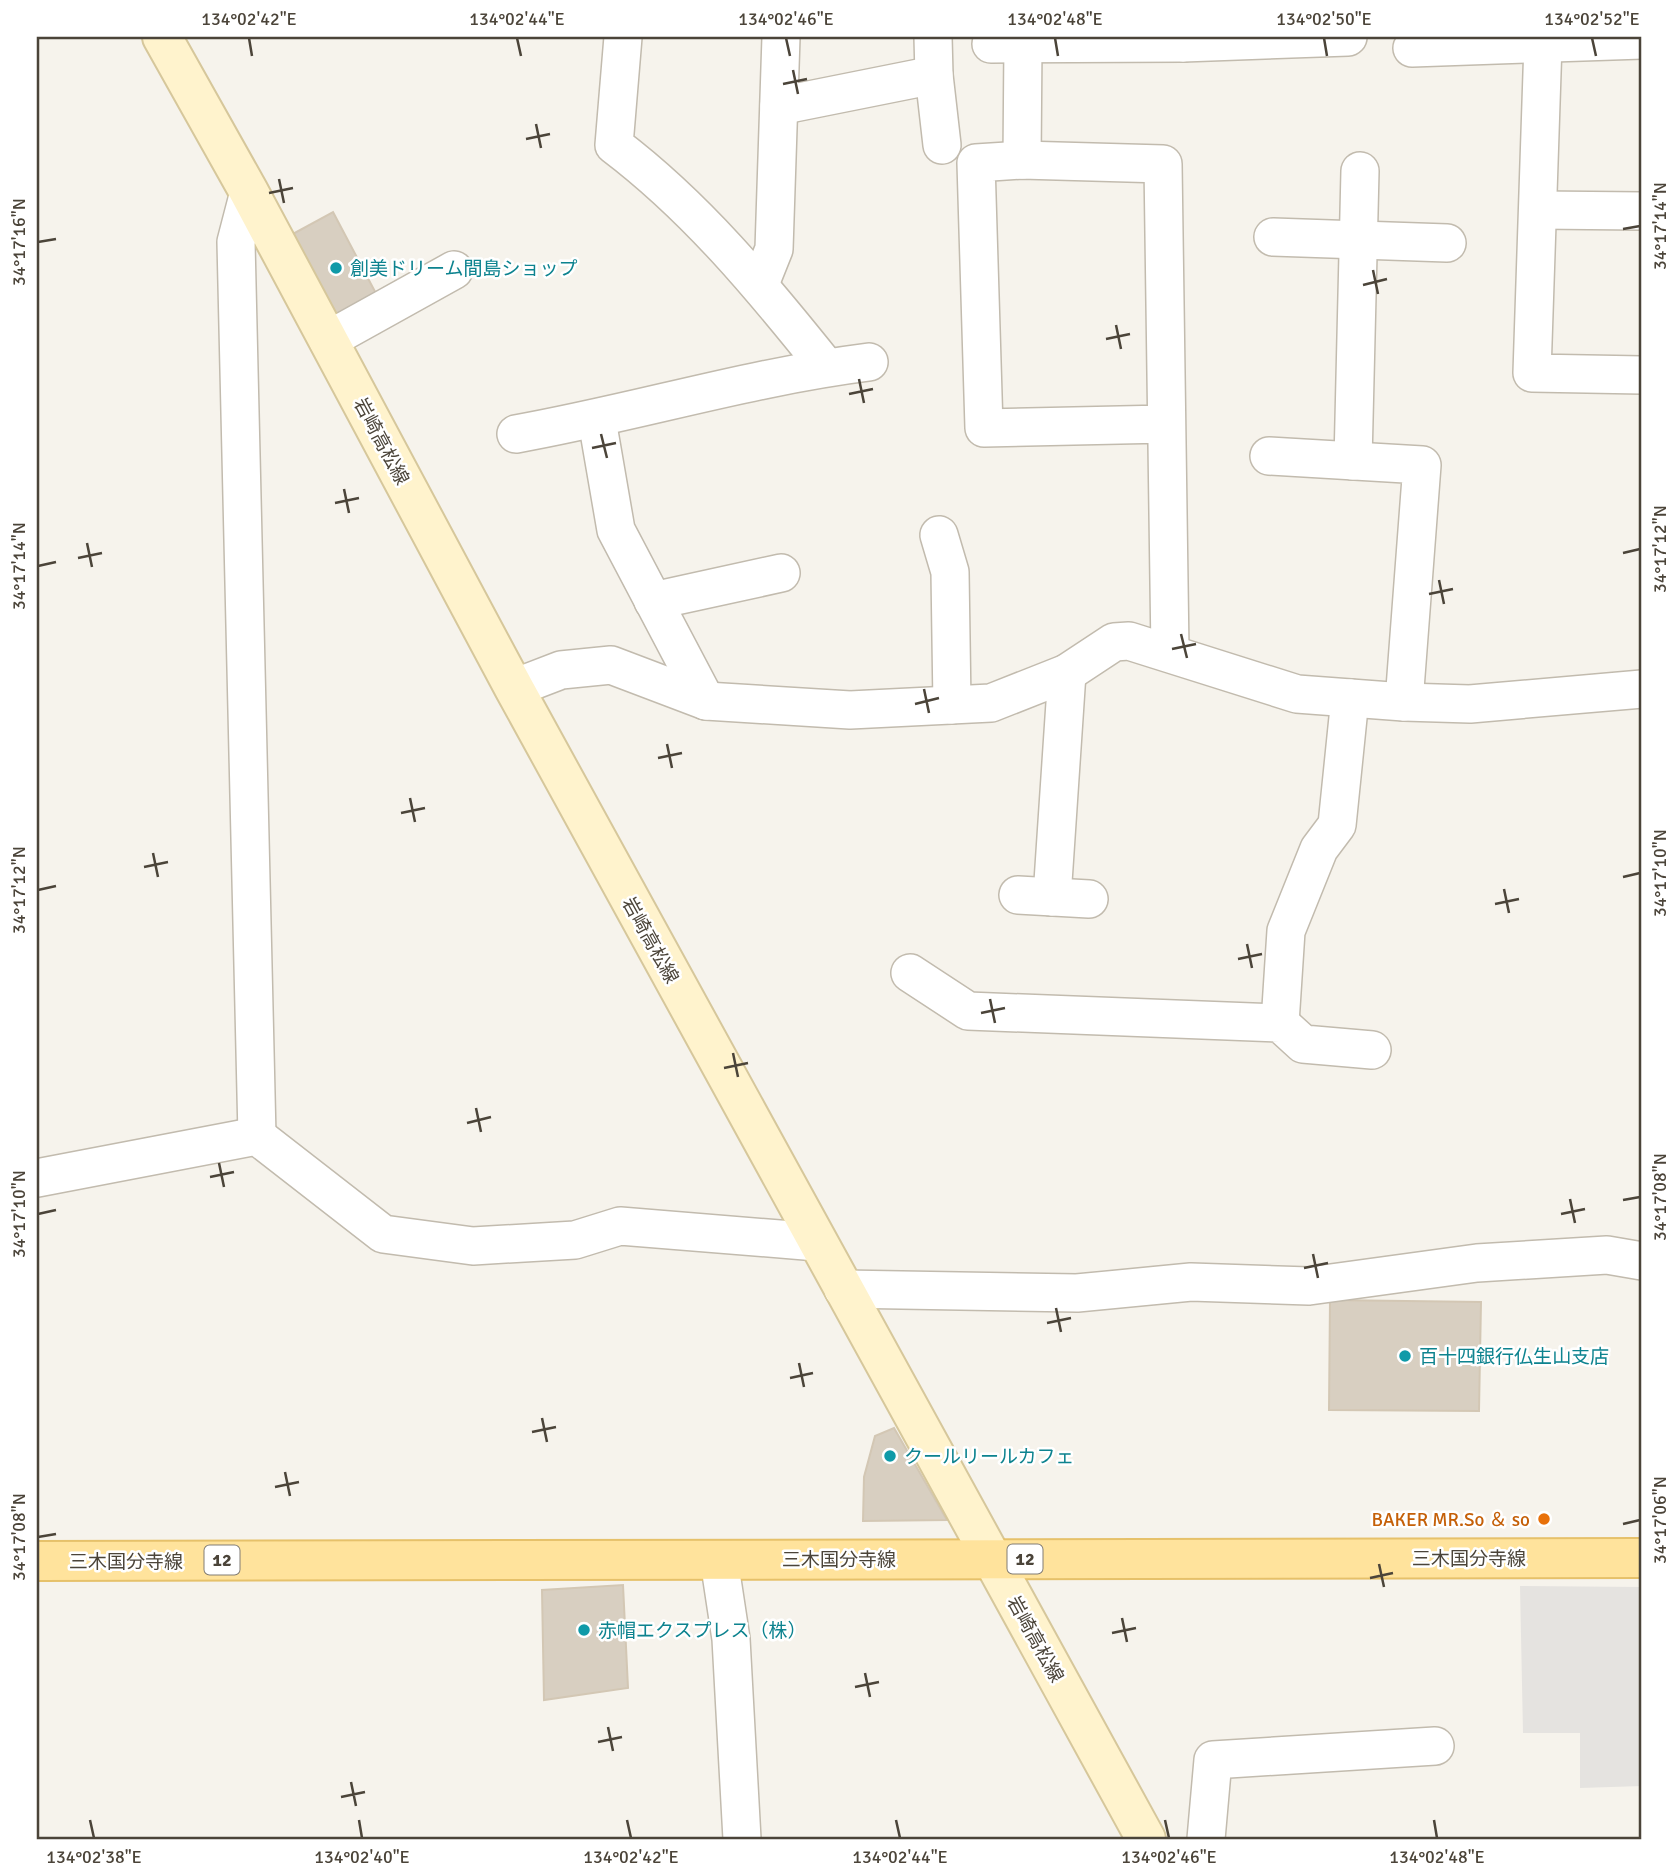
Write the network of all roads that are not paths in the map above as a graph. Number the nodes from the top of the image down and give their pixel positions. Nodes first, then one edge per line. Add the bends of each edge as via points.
1 (162, 37) edge
2 (622, 37) edge
3 (781, 37) edge
4 (933, 37) edge
5 (1348, 37) edge
6 (1581, 39) edge
7 (1183, 40) edge
8 (1642, 40) edge
9 (1542, 43) junction
10 (1412, 48) dead end
11 (934, 75) junction
12 (779, 106) junction
13 (942, 145) dead end
14 (1022, 160) junction
15 (1360, 170) dead end
16 (249, 192) junction
17 (1538, 210) junction
18 (1642, 211) edge
19 (1273, 237) dead end
20 (1359, 241) junction
21 (1447, 243) dead end
22 (454, 270) dead end
23 (760, 284) junction
24 (328, 340) junction
25 (869, 362) dead end
26 (826, 367) junction
27 (1642, 375) edge
28 (597, 419) junction
29 (1167, 424) junction
30 (516, 435) dead end
31 (1269, 456) dead end
32 (1353, 461) junction
33 (939, 535) dead end
34 (781, 573) dead end
35 (653, 601) junction
36 (1170, 652) junction
37 (1067, 673) junction
38 (514, 688) junction
39 (1642, 689) edge
40 (1349, 698) junction
41 (706, 701) junction
42 (1404, 702) junction
43 (953, 705) junction
44 (1089, 899) dead end
45 (910, 973) dead end
46 (1280, 1023) junction
47 (1372, 1050) dead end
48 (257, 1136) junction
49 (37, 1178) edge
50 (817, 1242) junction
51 (1642, 1261) edge
52 (843, 1289) junction
53 (1642, 1558) edge
54 (991, 1559) junction
55 (719, 1560) junction
56 (37, 1561) edge
57 (1435, 1746) dead end
58 (742, 1839) edge
59 (1146, 1839) edge
60 (1206, 1839) edge

1 - 16 main road, 岩崎高松線
2 - 23 street via 614,145 655,176
3 - 12 street
4 - 11 street
5 - 7 street
6 - 8 street
6 - 9 street
7 - 14 street via 1007,44
9 - 10 street
9 - 17 street
11 - 12 street
11 - 13 street
12 - 23 street via 774,249
14 - 29 street via 1163,164
14 - 29 street via 976,163 985,428
15 - 20 street
16 - 24 main road, 岩崎高松線
16 - 48 street via 236,242
17 - 18 street
17 - 27 street via 1532,373
19 - 20 street
20 - 21 street
20 - 32 street
22 - 24 street
23 - 26 street
24 - 38 main road, 岩崎高松線
25 - 26 street
26 - 28 street
28 - 30 street
28 - 35 street via 616,530
29 - 36 street
31 - 32 street
32 - 42 street via 1422,465
33 - 43 street via 950,572
34 - 35 street
35 - 41 street
36 - 37 street via 1129,641 1114,642
36 - 40 street via 1297,694
37 - 43 street via 991,703
37 - 44 street via 1035,896
38 - 41 street via 561,670 611,665
38 - 50 main road, 岩崎高松線
39 - 42 street via 1470,704
40 - 42 street
40 - 46 street via 1337,825 1319,849 1286,932
41 - 43 street via 850,710
45 - 46 street via 968,1011
46 - 47 street via 1303,1044
48 - 49 street
48 - 50 street via 383,1234 473,1247 575,1240 620,1226
50 - 52 main road, 岩崎高松線
51 - 52 street via 1607,1255 1477,1263 1309,1286 1191,1282 1077,1293
52 - 54 main road, 岩崎高松線
53 - 54 main road, 三木国分寺線 / 12
54 - 55 main road, 三木国分寺線 / 12
54 - 59 main road, 岩崎高松線
55 - 56 main road, 三木国分寺線 / 12
55 - 58 street via 731,1639
57 - 60 street via 1213,1760

